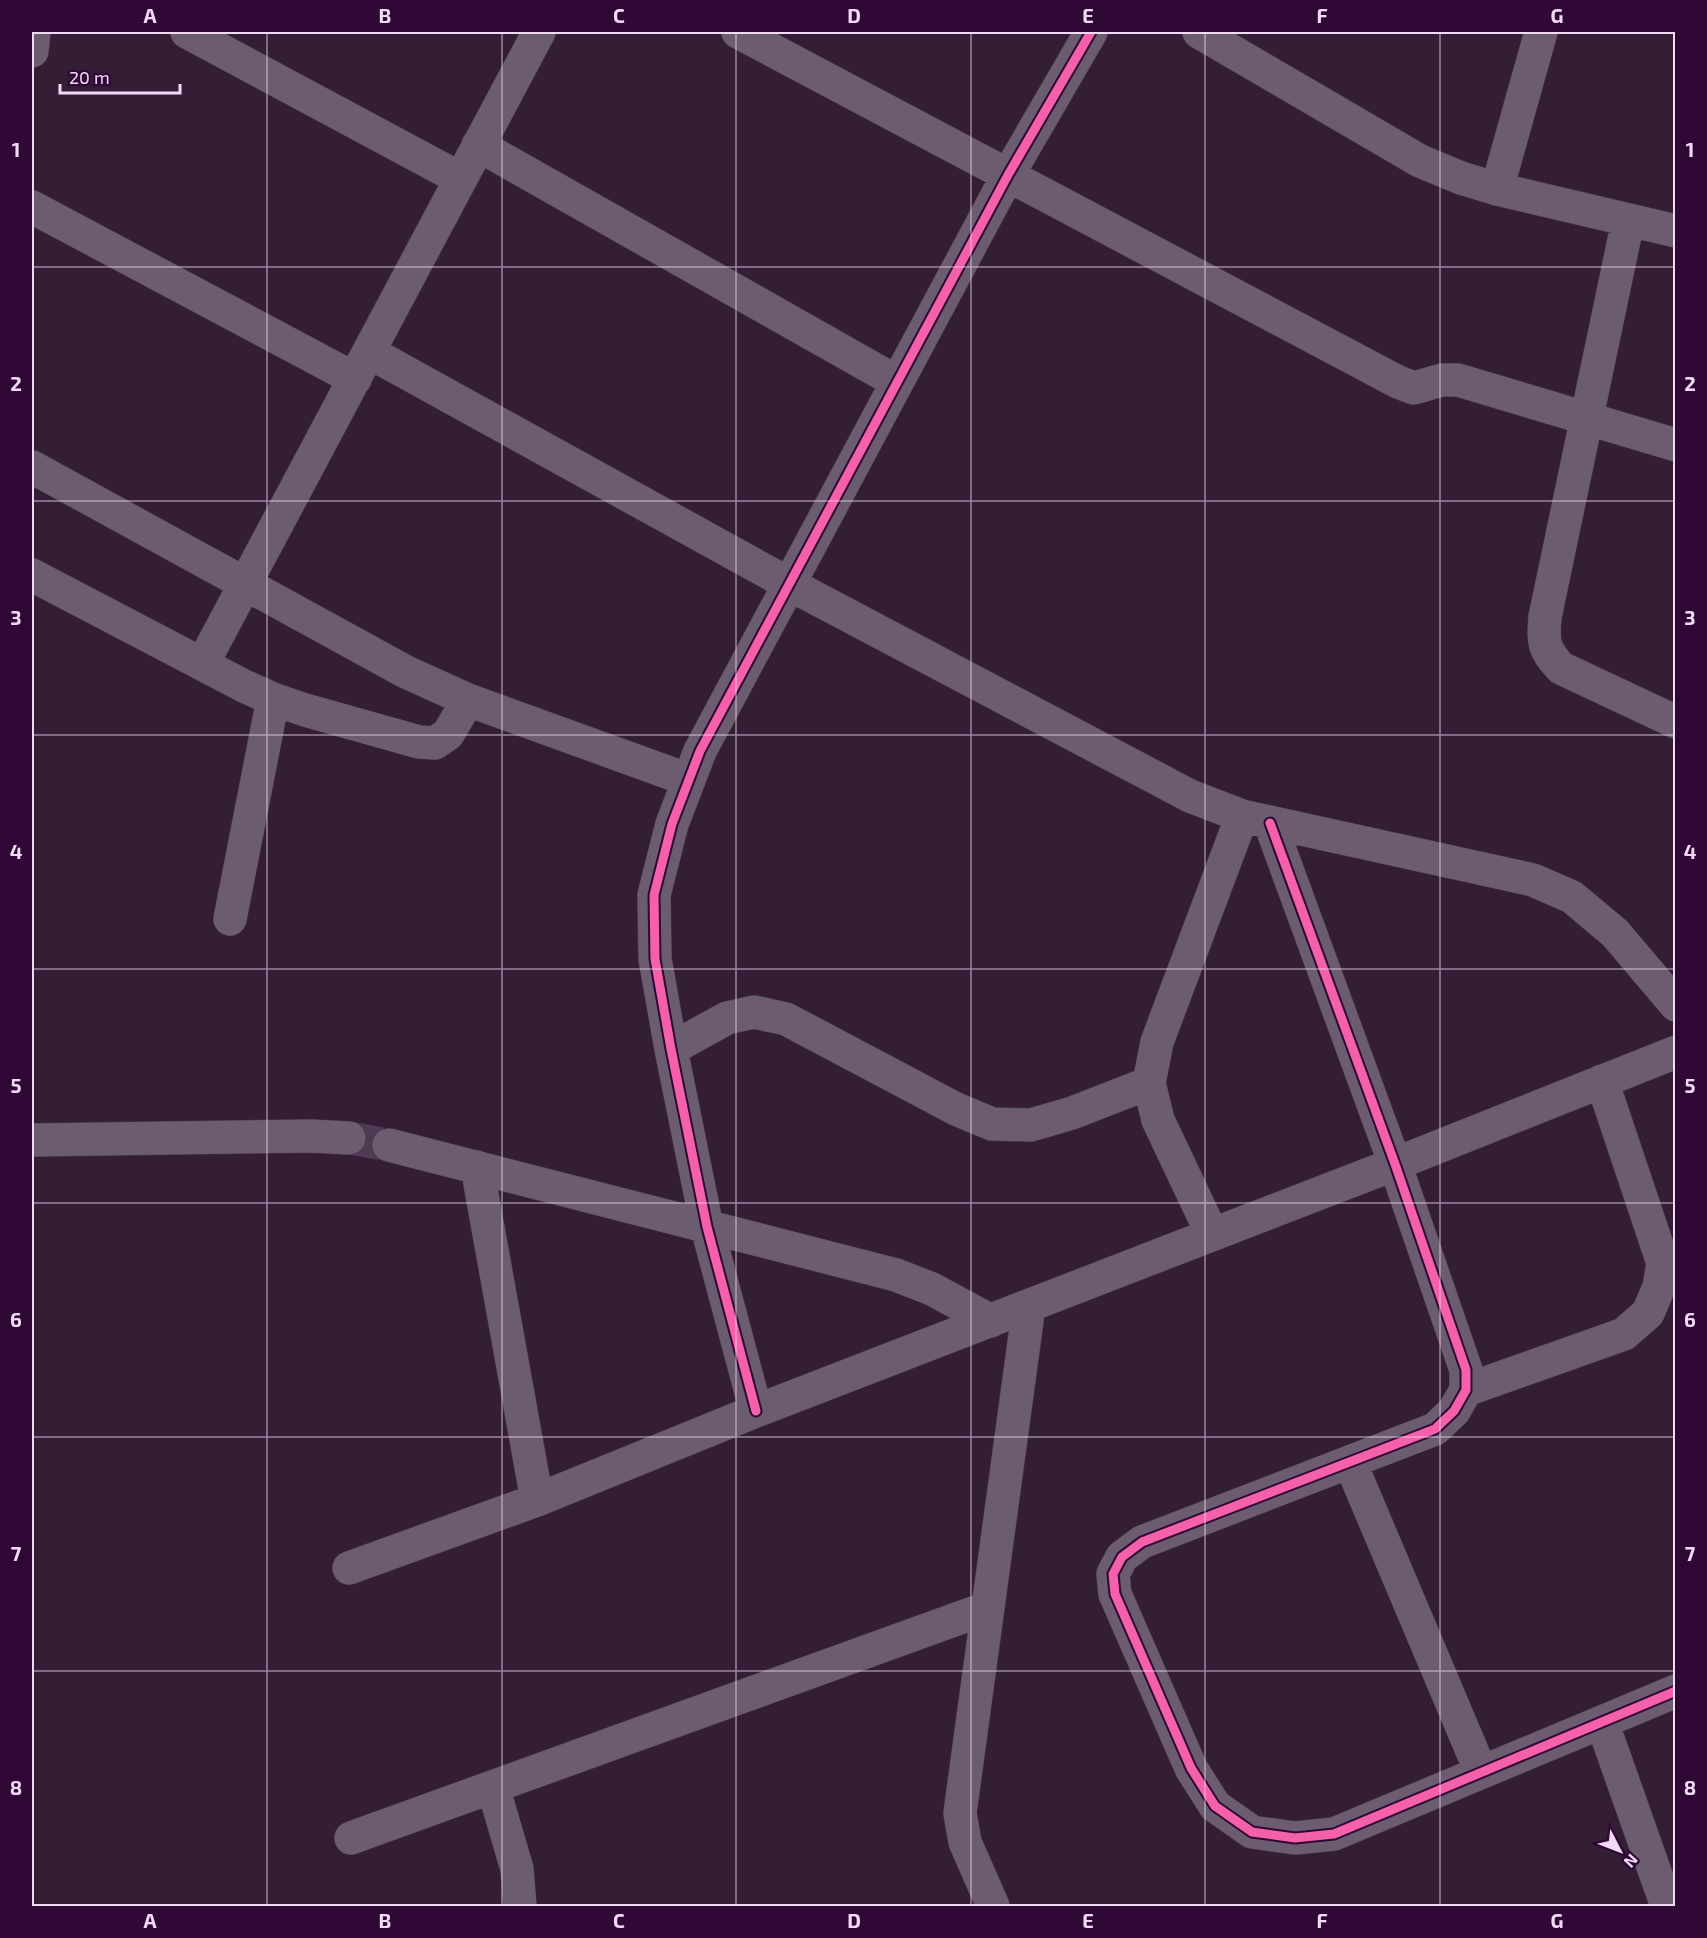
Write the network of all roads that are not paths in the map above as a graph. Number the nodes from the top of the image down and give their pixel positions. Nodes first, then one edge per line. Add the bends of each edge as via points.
1 (34, 32) edge
2 (187, 32) edge
3 (539, 32) edge
4 (738, 32) edge
5 (1091, 32) edge
6 (1199, 32) edge
7 (1541, 32) edge
8 (32, 51) edge
9 (478, 145) junction
10 (1008, 174) junction
11 (461, 179) junction
12 (1497, 189) junction
13 (32, 207) edge
14 (1628, 221) junction
15 (1676, 231) edge
16 (362, 366) junction
17 (897, 382) junction
18 (1587, 418) junction
19 (1676, 445) edge
20 (32, 467) edge
21 (32, 575) edge
22 (246, 584) junction
23 (789, 584) junction
24 (203, 663) junction
25 (273, 699) junction
26 (468, 700) junction
27 (1676, 722) edge
28 (689, 780) junction
29 (1256, 819) junction
30 (230, 919) dead end
31 (1676, 1005) edge
32 (671, 1049) junction
33 (1676, 1052) edge
34 (1602, 1081) junction
35 (1149, 1083) junction
36 (349, 1138) tunnel mouth
37 (32, 1140) edge
38 (389, 1145) tunnel mouth
39 (1395, 1164) junction
40 (477, 1167) junction
41 (707, 1227) junction
42 (1212, 1234) junction
43 (1029, 1306) junction
44 (991, 1321) junction
45 (1466, 1390) junction
46 (756, 1411) junction
47 (1350, 1462) junction
48 (537, 1500) junction
49 (349, 1569) dead end
50 (987, 1608) junction
51 (1676, 1691) edge
52 (1602, 1722) junction
53 (1481, 1772) junction
54 (493, 1787) junction
55 (351, 1838) dead end
56 (520, 1906) edge
57 (993, 1906) edge
58 (1666, 1906) edge

1 - 8 street
2 - 11 street
3 - 9 street
4 - 10 street
5 - 10 street
6 - 12 street via 1420,161
7 - 12 street
9 - 11 street
9 - 17 street
10 - 17 street
10 - 18 street via 1398,382 1414,388 1458,380
11 - 16 street
12 - 14 street
13 - 16 street
14 - 15 street
14 - 18 street
16 - 22 street
16 - 23 street
17 - 23 street
18 - 19 street
18 - 27 street via 1543,639 1550,657 1561,668
20 - 22 street
21 - 24 street
22 - 24 street
22 - 26 street via 406,672
23 - 28 street via 700,751
23 - 29 street via 1190,796
24 - 25 street
25 - 26 street via 419,742 435,743 448,734
25 - 30 street
26 - 28 street
28 - 32 street via 672,824 654,896 655,959
29 - 31 street via 1533,880 1572,897 1615,933
29 - 35 street via 1157,1042
29 - 39 street
32 - 35 street via 727,1018 754,1012 775,1016 992,1124 1031,1125
32 - 41 street
33 - 34 street
34 - 39 street
34 - 45 street via 1663,1263 1659,1287 1648,1312 1624,1334
35 - 42 street via 1158,1120
36 - 37 street
38 - 40 street
39 - 42 street
39 - 45 street via 1466,1370
40 - 41 street
40 - 48 street
41 - 44 street via 896,1275 932,1289
41 - 46 street
42 - 43 street
43 - 44 street
43 - 50 street
44 - 46 street
45 - 47 street via 1454,1411 1435,1429
46 - 48 street
47 - 53 street
47 - 53 street via 1142,1542 1122,1557 1113,1574 1115,1594 1191,1768 1215,1806 1252,1832 1295,1838 1334,1834
48 - 49 street
50 - 54 street
50 - 57 street via 960,1813 965,1842
51 - 52 street
52 - 53 street
52 - 58 street
54 - 55 street
54 - 56 street via 517,1869

